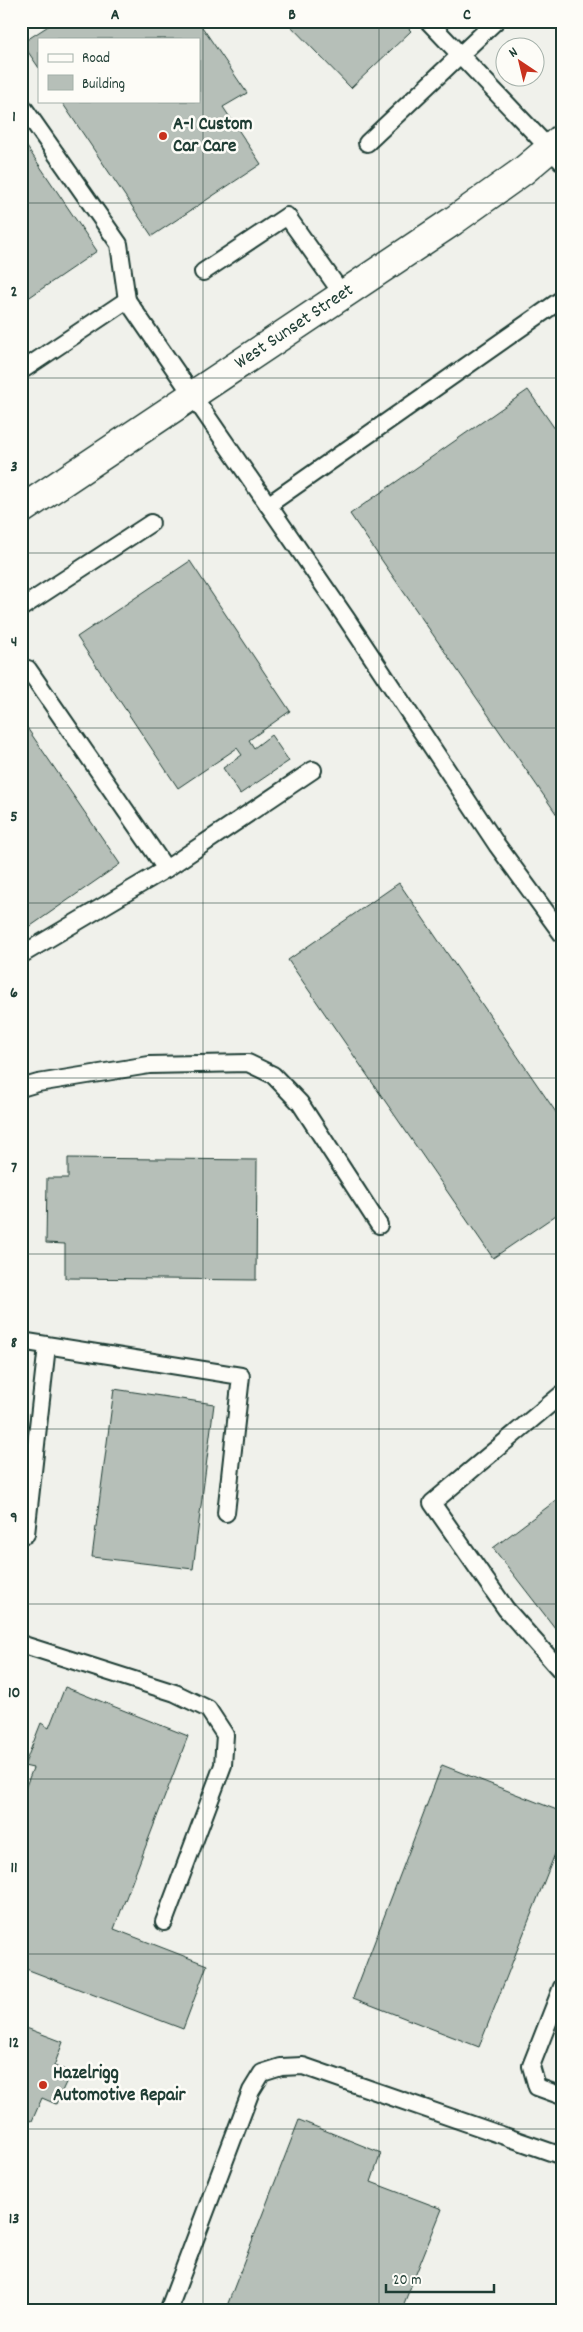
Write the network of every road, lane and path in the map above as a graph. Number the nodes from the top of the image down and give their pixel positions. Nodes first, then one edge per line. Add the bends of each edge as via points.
1 (428, 21) edge
2 (496, 21) edge
3 (460, 55) junction
4 (21, 104) edge
5 (367, 143) dead end
6 (558, 149) edge
7 (203, 272) dead end
8 (343, 295) junction
9 (562, 299) edge
10 (127, 300) junction
11 (21, 370) edge
12 (193, 396) junction
13 (268, 504) junction
14 (21, 510) edge
15 (151, 523) dead end
16 (21, 608) edge
17 (24, 667) edge
18 (312, 770) dead end
19 (166, 869) junction
20 (562, 934) edge
21 (21, 956) edge
22 (21, 1088) edge
23 (379, 1225) dead end
24 (21, 1341) edge
25 (47, 1346) junction
26 (562, 1394) edge
27 (226, 1513) dead end
28 (26, 1534) dead end
29 (21, 1644) edge
30 (562, 1672) edge
31 (164, 1922) dead end
32 (562, 1987) edge
33 (562, 2096) edge
34 (562, 2156) edge
35 (168, 2311) edge

1 - 3 lane
2 - 3 lane
3 - 5 lane
3 - 6 lane
4 - 10 lane via 119,244
6 - 8 street, West Sunset Street
7 - 8 lane via 287,216
8 - 12 street, West Sunset Street
9 - 13 lane
10 - 11 lane
10 - 12 lane
12 - 13 lane
12 - 14 street, West Sunset Street
13 - 20 lane via 497,845
15 - 16 lane
17 - 19 lane
18 - 19 lane
19 - 21 lane
22 - 23 lane via 149,1065 248,1063 273,1076 300,1103
24 - 25 lane
25 - 27 lane via 241,1376
25 - 28 lane
26 - 30 lane via 432,1503 506,1609
29 - 31 lane via 175,1693 208,1709 225,1735 223,1765
32 - 33 lane via 531,2066 536,2087
34 - 35 lane via 303,2066 281,2067 262,2073 251,2091

